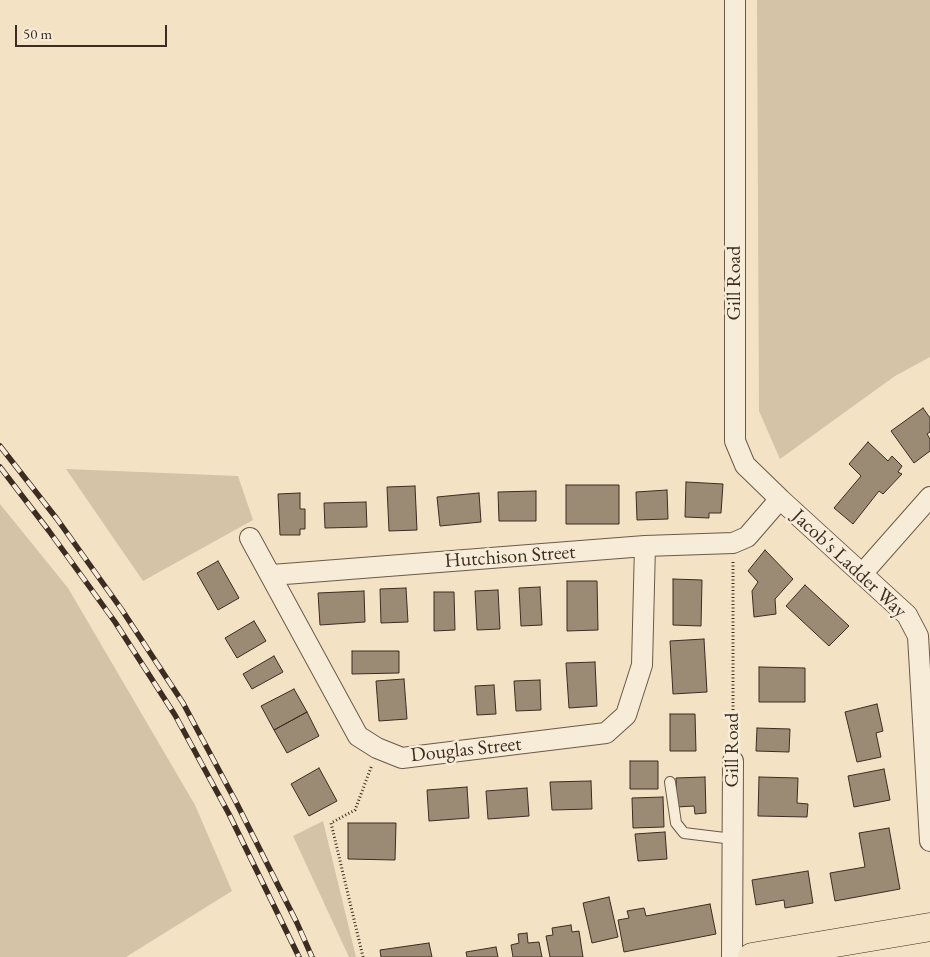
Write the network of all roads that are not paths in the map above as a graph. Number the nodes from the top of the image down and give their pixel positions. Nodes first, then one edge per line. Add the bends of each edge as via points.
1 (735, 0) edge
2 (930, 497) edge
3 (780, 499) junction
4 (250, 538) dead end
5 (645, 546) junction
6 (862, 574) junction
7 (272, 575) junction
8 (733, 761) road end
9 (670, 782) dead end
10 (733, 839) junction
11 (930, 840) edge
12 (930, 927) edge
13 (732, 957) edge
14 (752, 957) edge

1 - 3 street, Gill Road via 735,441 745,465
2 - 6 street
3 - 5 street, Hutchison Street via 740,540
3 - 6 street, Jacob's Ladder Way
4 - 7 street, Douglas Street
5 - 7 street, Hutchison Street
5 - 7 street, Douglas Street via 642,665 626,715 606,733 402,758 358,736
6 - 11 street, Jacob's Ladder Way via 907,615 918,636
8 - 10 street, Gill Road
9 - 10 lane via 676,823 684,833
10 - 13 street, Gill Road
12 - 14 main road

